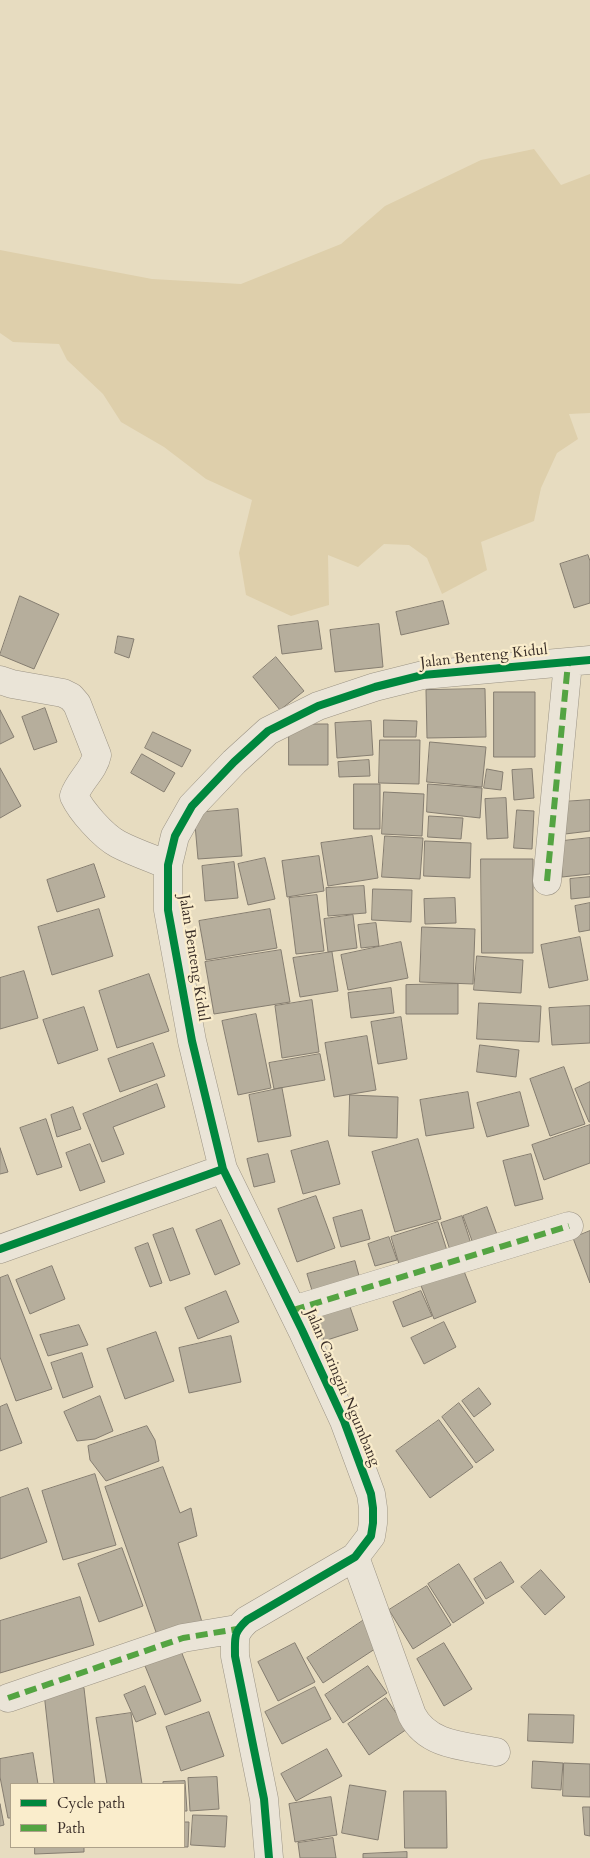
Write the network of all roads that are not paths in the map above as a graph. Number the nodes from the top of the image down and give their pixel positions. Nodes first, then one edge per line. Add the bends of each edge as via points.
1 (579, 661) edge
2 (0, 680) edge
3 (168, 865) junction
4 (547, 881) dead end
5 (223, 1170) junction
6 (569, 1226) dead end
7 (0, 1249) edge
8 (292, 1310) junction
9 (355, 1557) junction
10 (237, 1629) junction
11 (8, 1698) dead end
12 (496, 1752) dead end
13 (269, 1858) edge

1 - 3 street, Jalan Benteng Kidul via 424,675 374,687 318,706 268,732 192,806 175,836
1 - 4 street
2 - 3 street via 71,697 77,704 97,755 96,763 77,787 74,796 78,804 86,816 116,843
3 - 5 street, Jalan Benteng Kidul via 168,910 192,1040
5 - 7 street
5 - 8 street, Jalan Caringin Ngumbang
6 - 8 street
8 - 9 street, Jalan Caringin Ngumbang via 344,1421 371,1494 371,1536
9 - 10 street, Jalan Caringin Ngumbang
9 - 12 street via 418,1725 441,1740
10 - 11 street via 183,1638
10 - 13 street via 235,1656 264,1799

